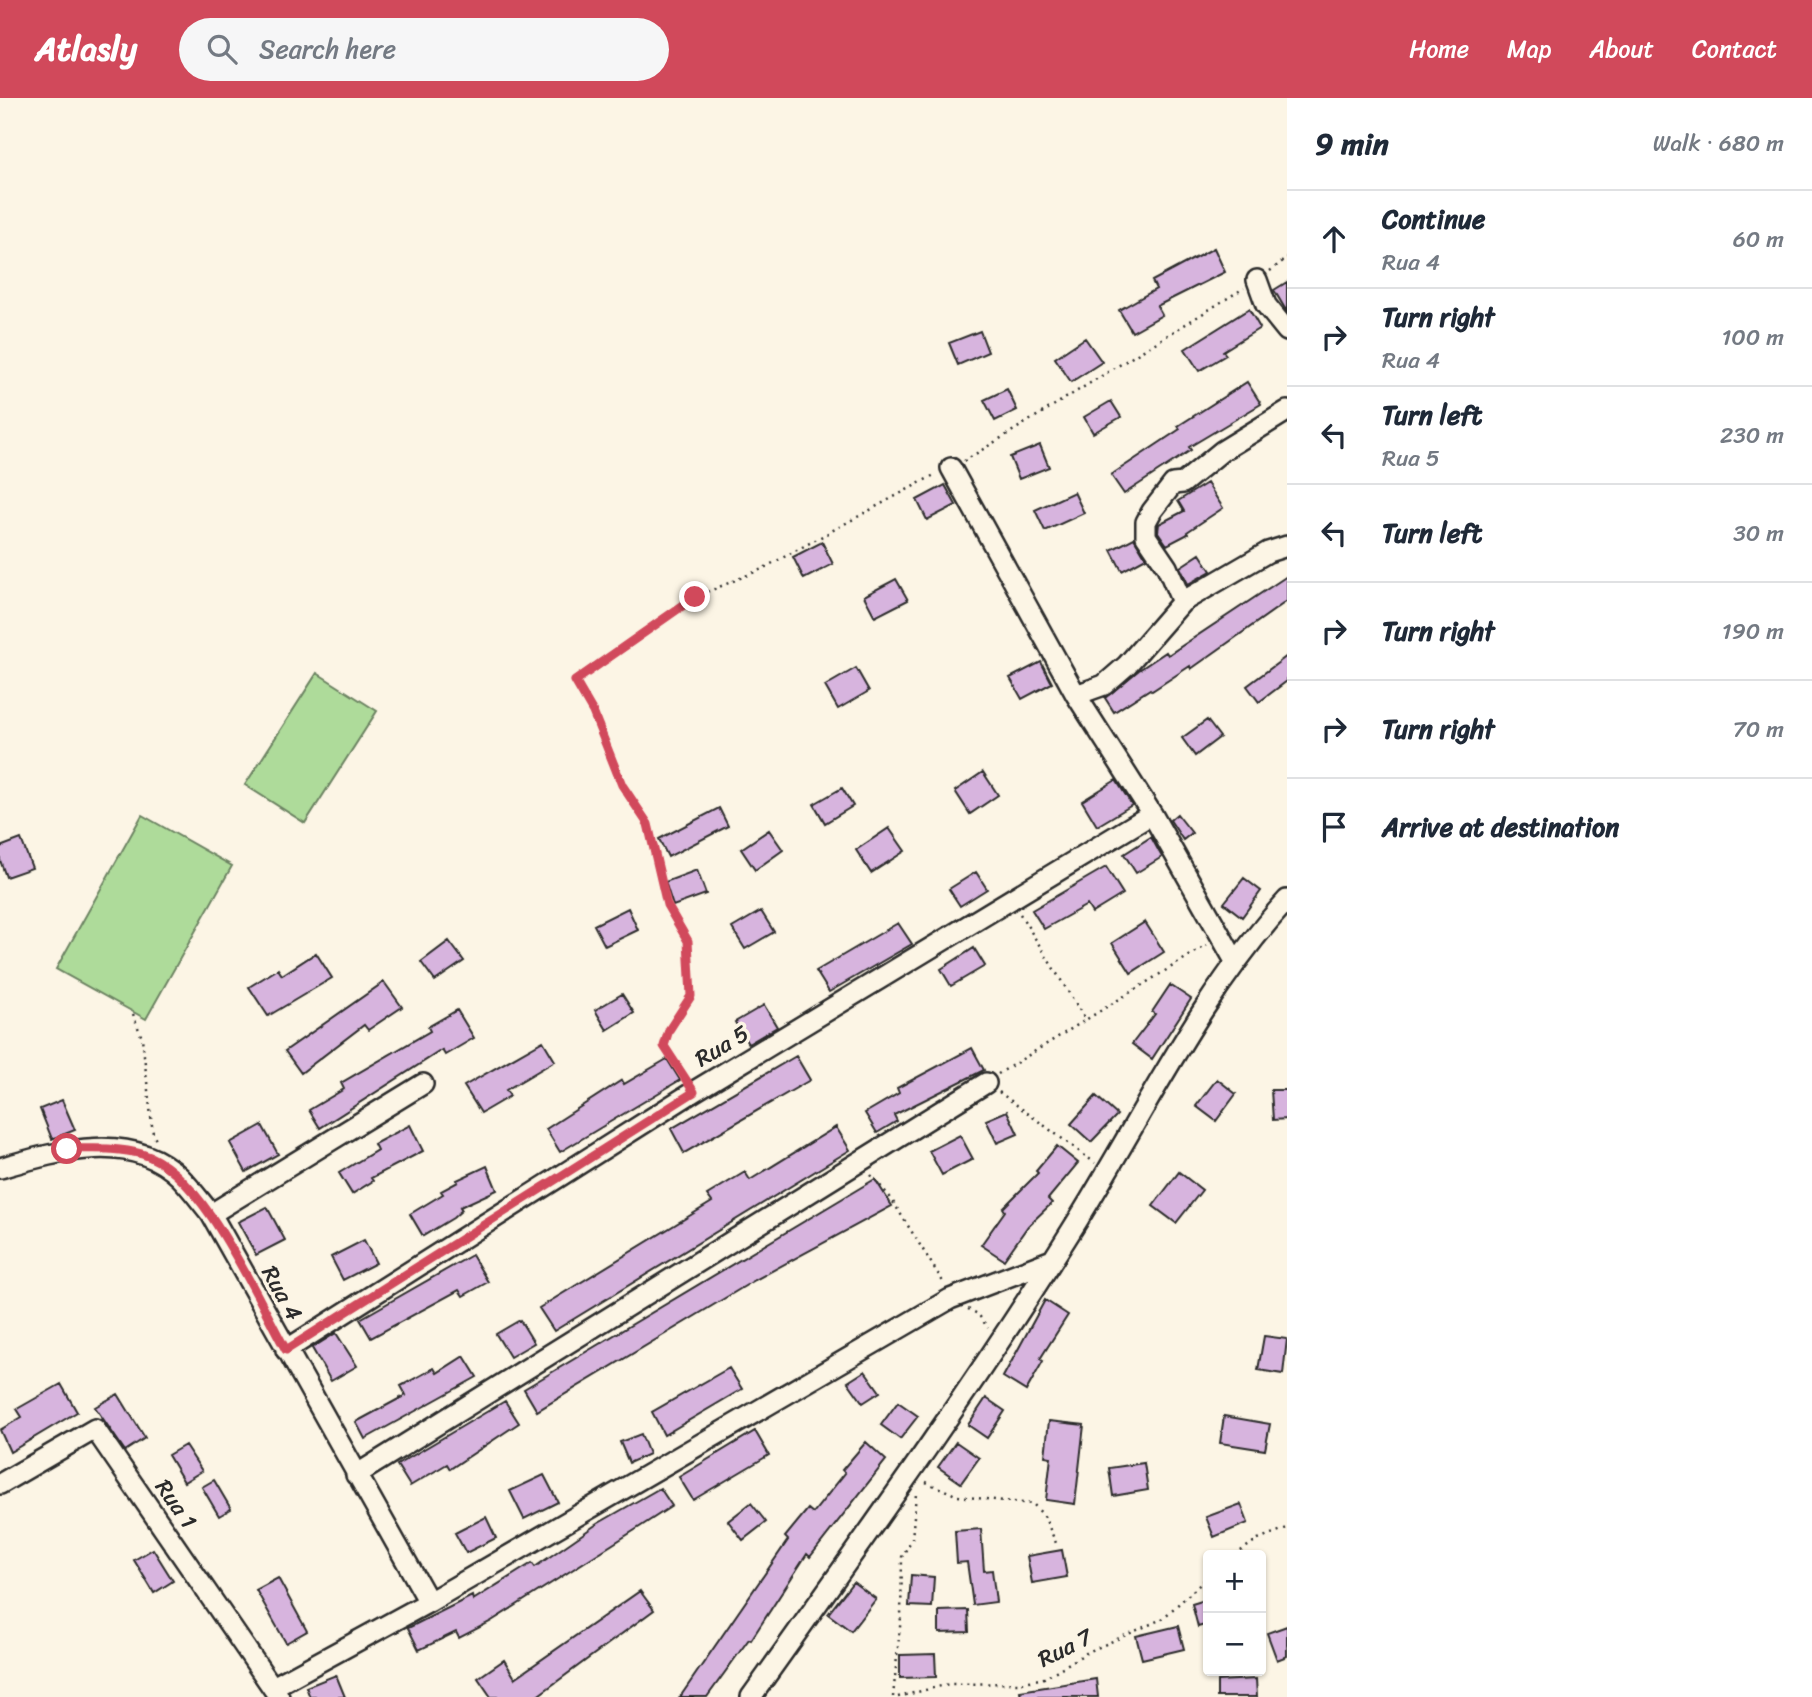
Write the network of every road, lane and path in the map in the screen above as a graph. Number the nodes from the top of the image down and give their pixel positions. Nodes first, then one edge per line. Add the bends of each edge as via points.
1 (1287, 258) edge
2 (1257, 280) junction
3 (1287, 331) edge
4 (1287, 411) edge
5 (951, 468) junction
6 (1287, 546) edge
7 (1182, 602) junction
8 (1076, 695) junction
9 (1153, 814) junction
10 (1011, 899) junction
11 (1287, 900) edge
12 (1222, 936) junction
13 (1235, 961) junction
14 (133, 1014) dead end
15 (1085, 1019) junction
16 (986, 1083) junction
17 (423, 1084) dead end
18 (694, 1092) junction
19 (159, 1147) dead end
20 (858, 1160) junction
21 (0, 1168) edge
22 (1107, 1172) junction
23 (211, 1214) junction
24 (1052, 1261) junction
25 (950, 1299) junction
26 (995, 1345) junction
27 (286, 1350) junction
28 (355, 1475) junction
29 (915, 1475) junction
30 (0, 1484) edge
31 (1287, 1528) edge
32 (1056, 1543) dead end
33 (1242, 1550) edge
34 (1203, 1582) edge
35 (429, 1602) junction
36 (276, 1692) edge
37 (915, 1695) edge
38 (751, 1697) edge
39 (892, 1697) edge
40 (898, 1697) edge

1 - 2 path
2 - 3 street via 1266,305
2 - 5 path
4 - 7 street via 1222,451 1183,483 1173,484 1152,511 1146,536 1167,567
5 - 8 street
5 - 18 path via 921,480 762,569 695,597 575,681 593,712 622,785 648,824 667,905 688,941 691,996 664,1046
6 - 7 street via 1268,552
7 - 8 street via 1119,672 1104,685
8 - 9 street
9 - 10 street, Rua 5
9 - 12 street
10 - 15 path
10 - 18 street, Rua 5
11 - 13 street
12 - 13 street
12 - 15 path
13 - 22 street
14 - 19 path via 142,1038 153,1133
15 - 16 path
16 - 20 street
16 - 22 path
17 - 23 street
18 - 27 street, Rua 5
20 - 25 path via 878,1180 918,1239
20 - 28 street
21 - 23 street, Rua 4 via 67,1149 108,1148 145,1155 179,1175
22 - 24 street
23 - 27 street, Rua 4
24 - 25 street
24 - 26 street
25 - 26 path via 978,1314
25 - 35 street
26 - 29 street
27 - 28 street, Rua 4
28 - 35 street, Rua 4
29 - 32 path via 958,1496 1033,1504
29 - 38 street
29 - 39 path via 912,1539 902,1557
30 - 36 street, Rua 1 via 95,1429
31 - 33 path
34 - 37 path, Rua 7 via 1162,1619 1087,1652 1044,1678 949,1684
35 - 36 street
37 - 40 path, Rua 7

